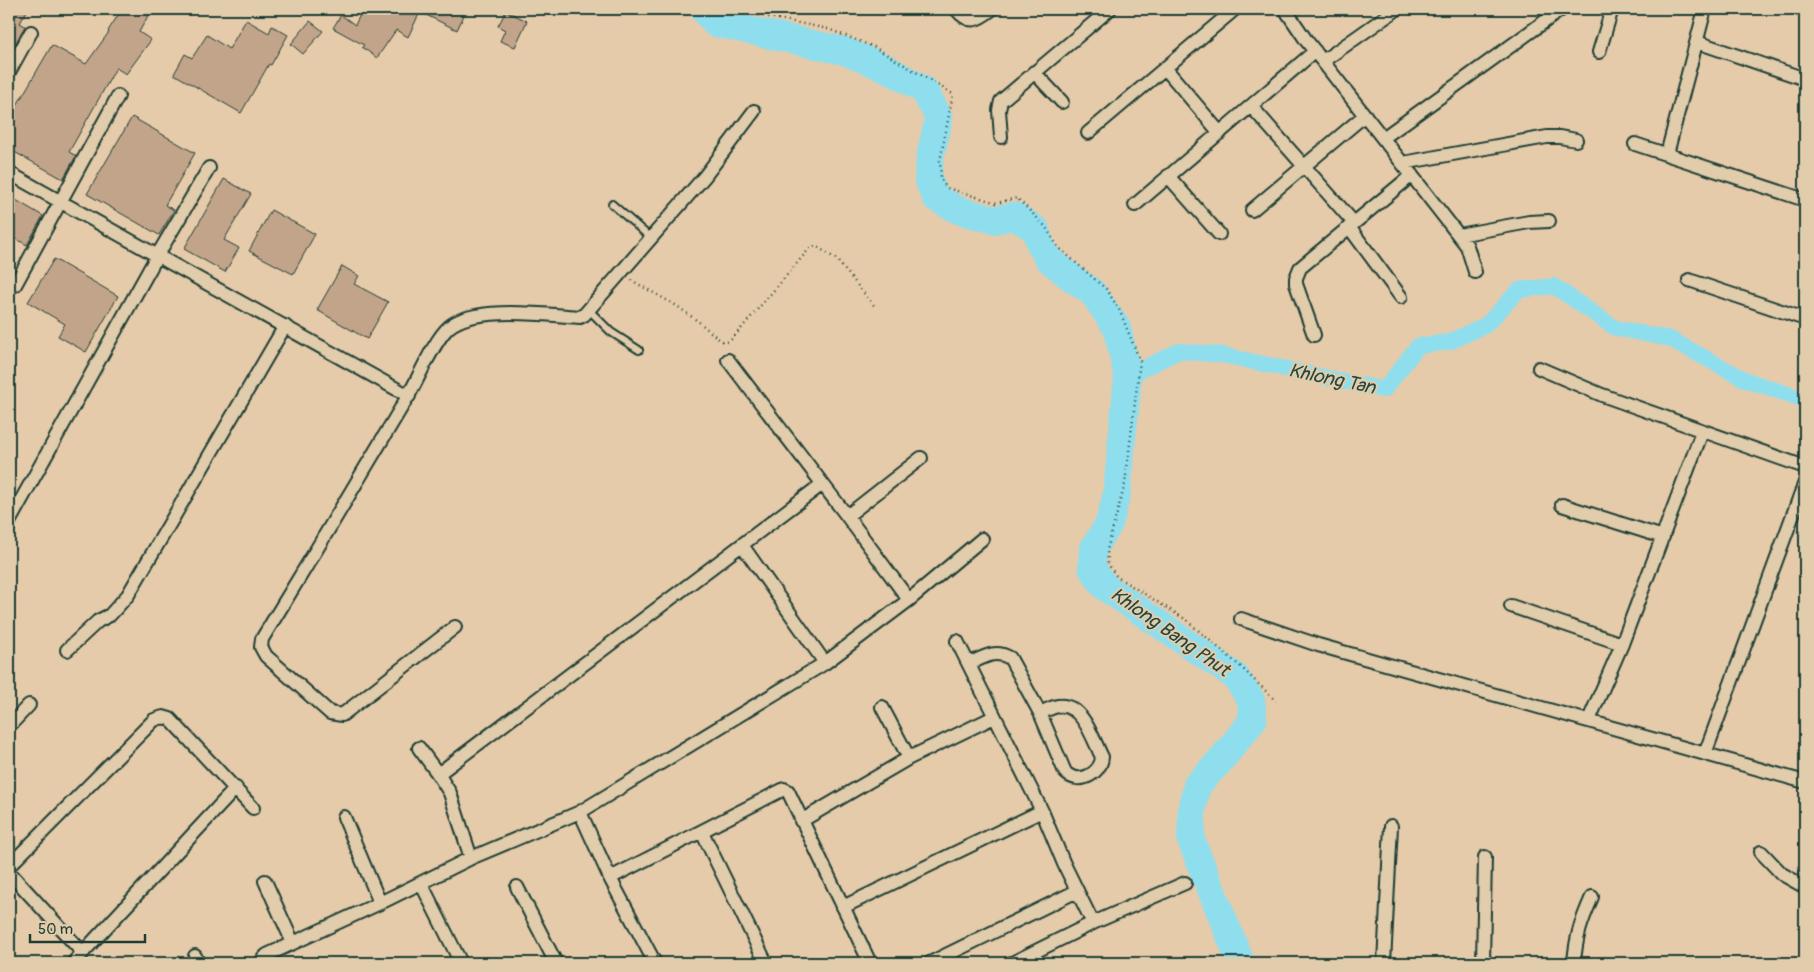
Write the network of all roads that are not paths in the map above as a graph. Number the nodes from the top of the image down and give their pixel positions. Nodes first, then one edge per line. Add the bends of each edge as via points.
1 (956, 9) edge
2 (992, 9) edge
3 (1110, 9) edge
4 (1235, 9) edge
5 (1285, 9) edge
6 (1397, 9) edge
7 (1562, 9) edge
8 (1612, 9) edge
9 (1705, 9) edge
10 (31, 32) dead end
11 (1697, 42) junction
12 (1600, 52) dead end
13 (1319, 56) junction
14 (1165, 68) junction
15 (9, 72) edge
16 (1034, 72) junction
17 (1805, 79) edge
18 (118, 96) dead end
19 (1062, 102) dead end
20 (1251, 106) junction
21 (754, 111) dead end
22 (1365, 115) junction
23 (1088, 133) dead end
24 (1220, 133) junction
25 (1001, 137) dead end
26 (1383, 138) junction
27 (1576, 140) dead end
28 (1635, 144) dead end
29 (1667, 154) junction
30 (1403, 163) junction
31 (1304, 166) junction
32 (209, 168) dead end
33 (9, 173) edge
34 (1168, 176) junction
35 (1412, 176) junction
36 (1805, 200) edge
37 (60, 202) junction
38 (612, 204) dead end
39 (1135, 205) dead end
40 (1252, 210) dead end
41 (1549, 221) dead end
42 (1351, 225) junction
43 (1219, 234) dead end
44 (1459, 235) junction
45 (652, 239) junction
46 (157, 256) junction
47 (1475, 272) dead end
48 (1689, 280) dead end
49 (15, 285) dead end
50 (1401, 297) dead end
51 (590, 311) junction
52 (1805, 319) edge
53 (285, 326) junction
54 (1314, 335) dead end
55 (639, 350) dead end
56 (728, 360) dead end
57 (1539, 368) dead end
58 (409, 396) junction
59 (1702, 432) junction
60 (921, 458) dead end
61 (1805, 468) edge
62 (1805, 482) edge
63 (821, 484) junction
64 (1562, 505) dead end
65 (847, 516) junction
66 (9, 522) edge
67 (1663, 537) junction
68 (982, 539) dead end
69 (742, 545) junction
70 (909, 600) junction
71 (1511, 606) dead end
72 (1241, 619) dead end
73 (455, 627) dead end
74 (957, 641) dead end
75 (1622, 644) junction
76 (67, 650) dead end
77 (825, 663) junction
78 (969, 664) junction
79 (29, 705) dead end
80 (882, 707) dead end
81 (1040, 713) junction
82 (994, 716) junction
83 (1589, 720) junction
84 (9, 726) edge
85 (419, 748) dead end
86 (1705, 754) junction
87 (908, 758) junction
88 (438, 774) junction
89 (1805, 782) edge
90 (236, 788) junction
91 (253, 808) dead end
92 (1042, 811) junction
93 (580, 812) junction
94 (344, 817) dead end
95 (801, 821) junction
96 (1391, 826) dead end
97 (702, 832) junction
98 (1761, 852) dead end
99 (1486, 857) dead end
100 (471, 858) junction
101 (9, 866) edge
102 (9, 872) edge
103 (610, 878) junction
104 (266, 881) dead end
105 (420, 883) junction
106 (1185, 883) dead end
107 (517, 886) dead end
108 (1805, 887) edge
109 (1077, 891) junction
110 (1592, 897) dead end
111 (380, 903) junction
112 (843, 907) junction
113 (1093, 922) junction
114 (292, 943) junction
115 (82, 953) junction
116 (73, 963) edge
117 (262, 963) edge
118 (461, 963) edge
119 (556, 963) edge
120 (655, 963) edge
121 (766, 963) edge
122 (870, 963) edge
123 (930, 963) edge
124 (1012, 963) edge
125 (1384, 963) edge
126 (1483, 963) edge
127 (1574, 963) edge

1 - 2 street via 968,20 979,18
3 - 16 street
4 - 14 street
5 - 13 street
6 - 13 street
7 - 26 street
8 - 12 street
9 - 11 street
10 - 15 street
11 - 17 street
11 - 29 street
13 - 20 street
13 - 22 street
14 - 23 street
14 - 24 street
16 - 19 street
16 - 25 street via 1001,101
18 - 37 street
20 - 24 street
20 - 31 street
21 - 45 street
22 - 26 street
22 - 31 street
24 - 34 street
26 - 30 street
27 - 30 street via 1547,136
28 - 29 street
29 - 36 street
30 - 35 street
31 - 40 street
31 - 42 street
32 - 46 street
33 - 37 street
34 - 39 street
34 - 43 street
35 - 42 street
35 - 44 street
37 - 46 street
37 - 49 street
38 - 45 lane
41 - 44 street
42 - 50 street
42 - 54 street via 1303,264 1296,278
44 - 47 street via 1470,252
45 - 51 street
46 - 53 street
46 - 66 street
48 - 52 street
51 - 55 lane via 611,332
51 - 58 street via 580,317 484,314 450,326
53 - 58 street
53 - 76 street via 128,595 110,615 98,621
56 - 63 street
57 - 59 street
58 - 73 street via 262,639 261,647 266,656 330,713 342,715
59 - 61 street
59 - 67 street
60 - 65 street
62 - 86 street
63 - 65 street
63 - 69 street
64 - 67 street
65 - 70 street
67 - 75 street
68 - 70 street
69 - 77 street
69 - 88 street
70 - 77 street
71 - 75 street
72 - 83 street via 1318,645
74 - 78 street
75 - 83 street
77 - 93 street
78 - 81 street via 990,654 1002,653 1010,658
78 - 82 street
79 - 84 street
80 - 87 street
81 - 81 street via 1058,706 1070,708 1080,715 1102,757 1097,770 1081,779 1069,777
82 - 87 street
82 - 92 street
83 - 86 street
85 - 88 street
86 - 89 street
87 - 95 street
88 - 100 street via 450,793
90 - 91 street
90 - 101 street via 170,719 154,720
90 - 115 street
92 - 109 street
92 - 112 street
93 - 100 street
93 - 103 street
94 - 111 street
95 - 97 street via 788,791 784,790
95 - 112 street
96 - 125 street
97 - 103 street
97 - 121 street
98 - 108 street via 1782,874
99 - 126 street
100 - 105 street
102 - 115 street
103 - 120 street
104 - 114 street
105 - 111 street
105 - 118 street
106 - 113 street
107 - 119 street
109 - 113 street
109 - 123 street
110 - 127 street via 1581,922
111 - 114 street
112 - 122 street
113 - 124 street
114 - 117 street via 267,955
115 - 116 street

